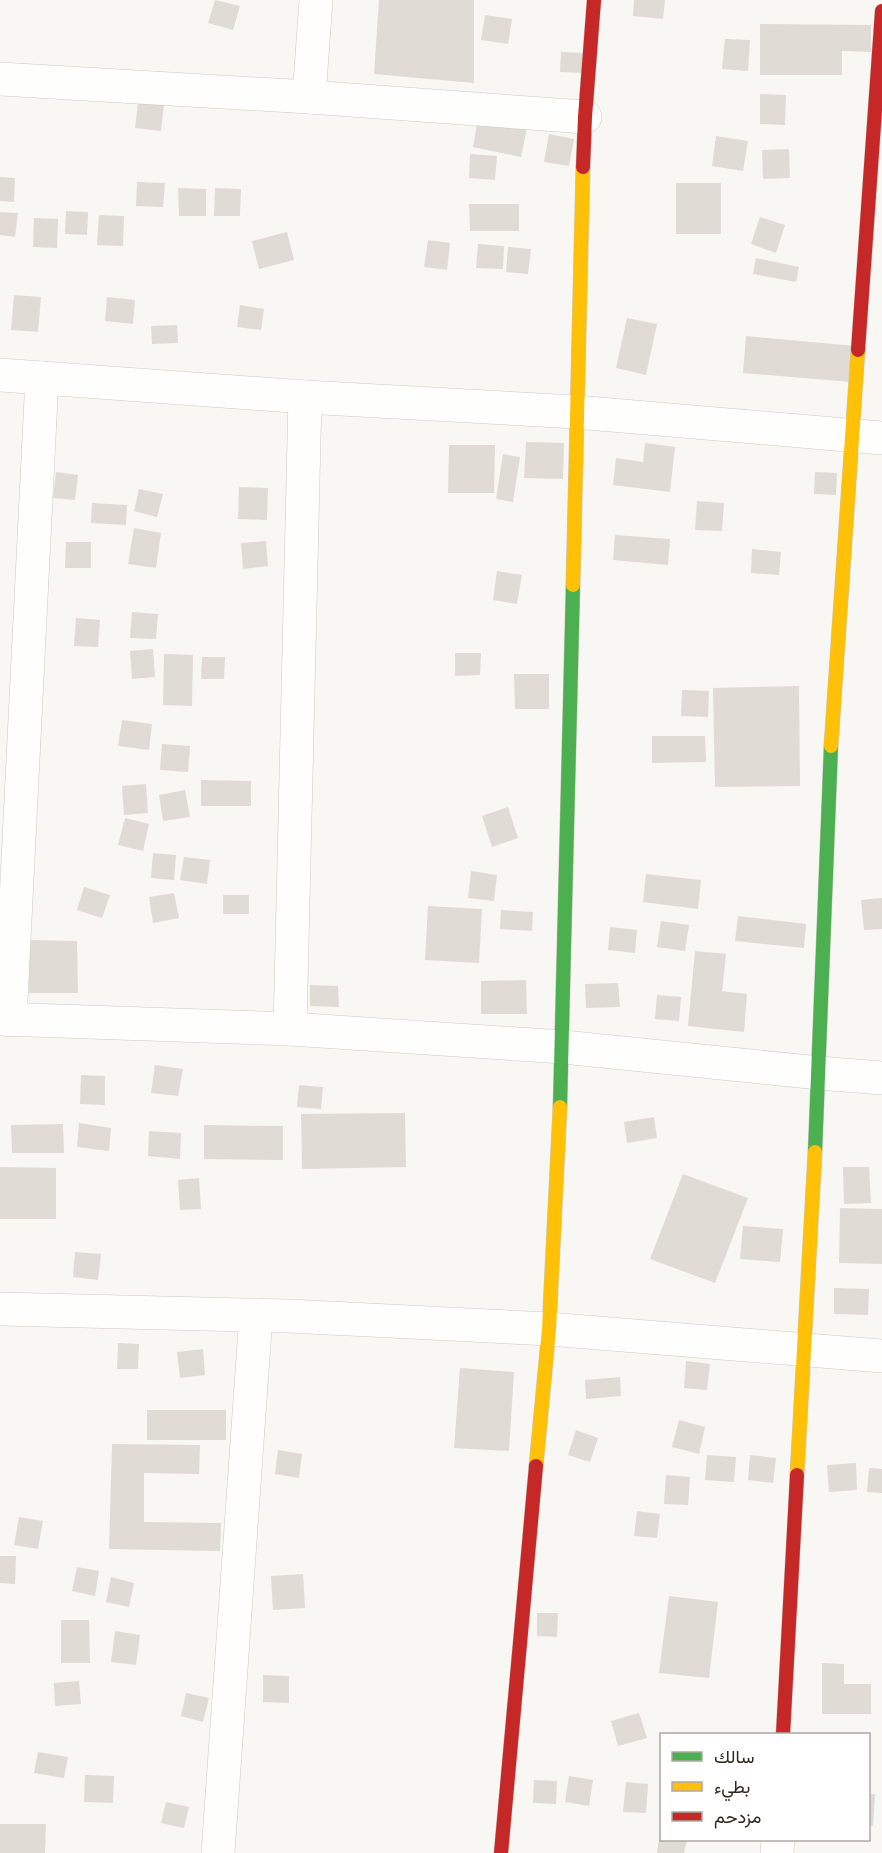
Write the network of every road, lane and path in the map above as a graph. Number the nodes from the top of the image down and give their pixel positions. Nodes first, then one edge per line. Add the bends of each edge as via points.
1 (315, 0) edge
2 (594, 0) edge
3 (882, 11) edge
4 (0, 79) edge
5 (309, 97) junction
6 (585, 117) junction
7 (0, 375) edge
8 (42, 378) junction
9 (305, 397) junction
10 (576, 412) junction
11 (867, 437) edge
12 (5, 1020) edge
13 (290, 1029) junction
14 (563, 1047) junction
15 (819, 1074) junction
16 (882, 1078) edge
17 (0, 1309) edge
18 (256, 1315) junction
19 (549, 1329) junction
20 (803, 1349) junction
21 (882, 1356) edge
22 (783, 1733) edge
23 (218, 1853) edge
24 (501, 1853) edge

1 - 5 street
2 - 6 street
3 - 11 street
4 - 5 street
5 - 6 street
6 - 10 street
7 - 8 street
8 - 9 street
8 - 12 street
9 - 10 street
9 - 13 street
10 - 11 street
10 - 14 street
11 - 15 street via 831,740
12 - 13 street
13 - 14 street
14 - 15 street
14 - 19 street
15 - 16 street
15 - 20 street
17 - 18 street
18 - 19 street
18 - 23 street
19 - 20 street
19 - 24 street
20 - 21 street
20 - 22 street

